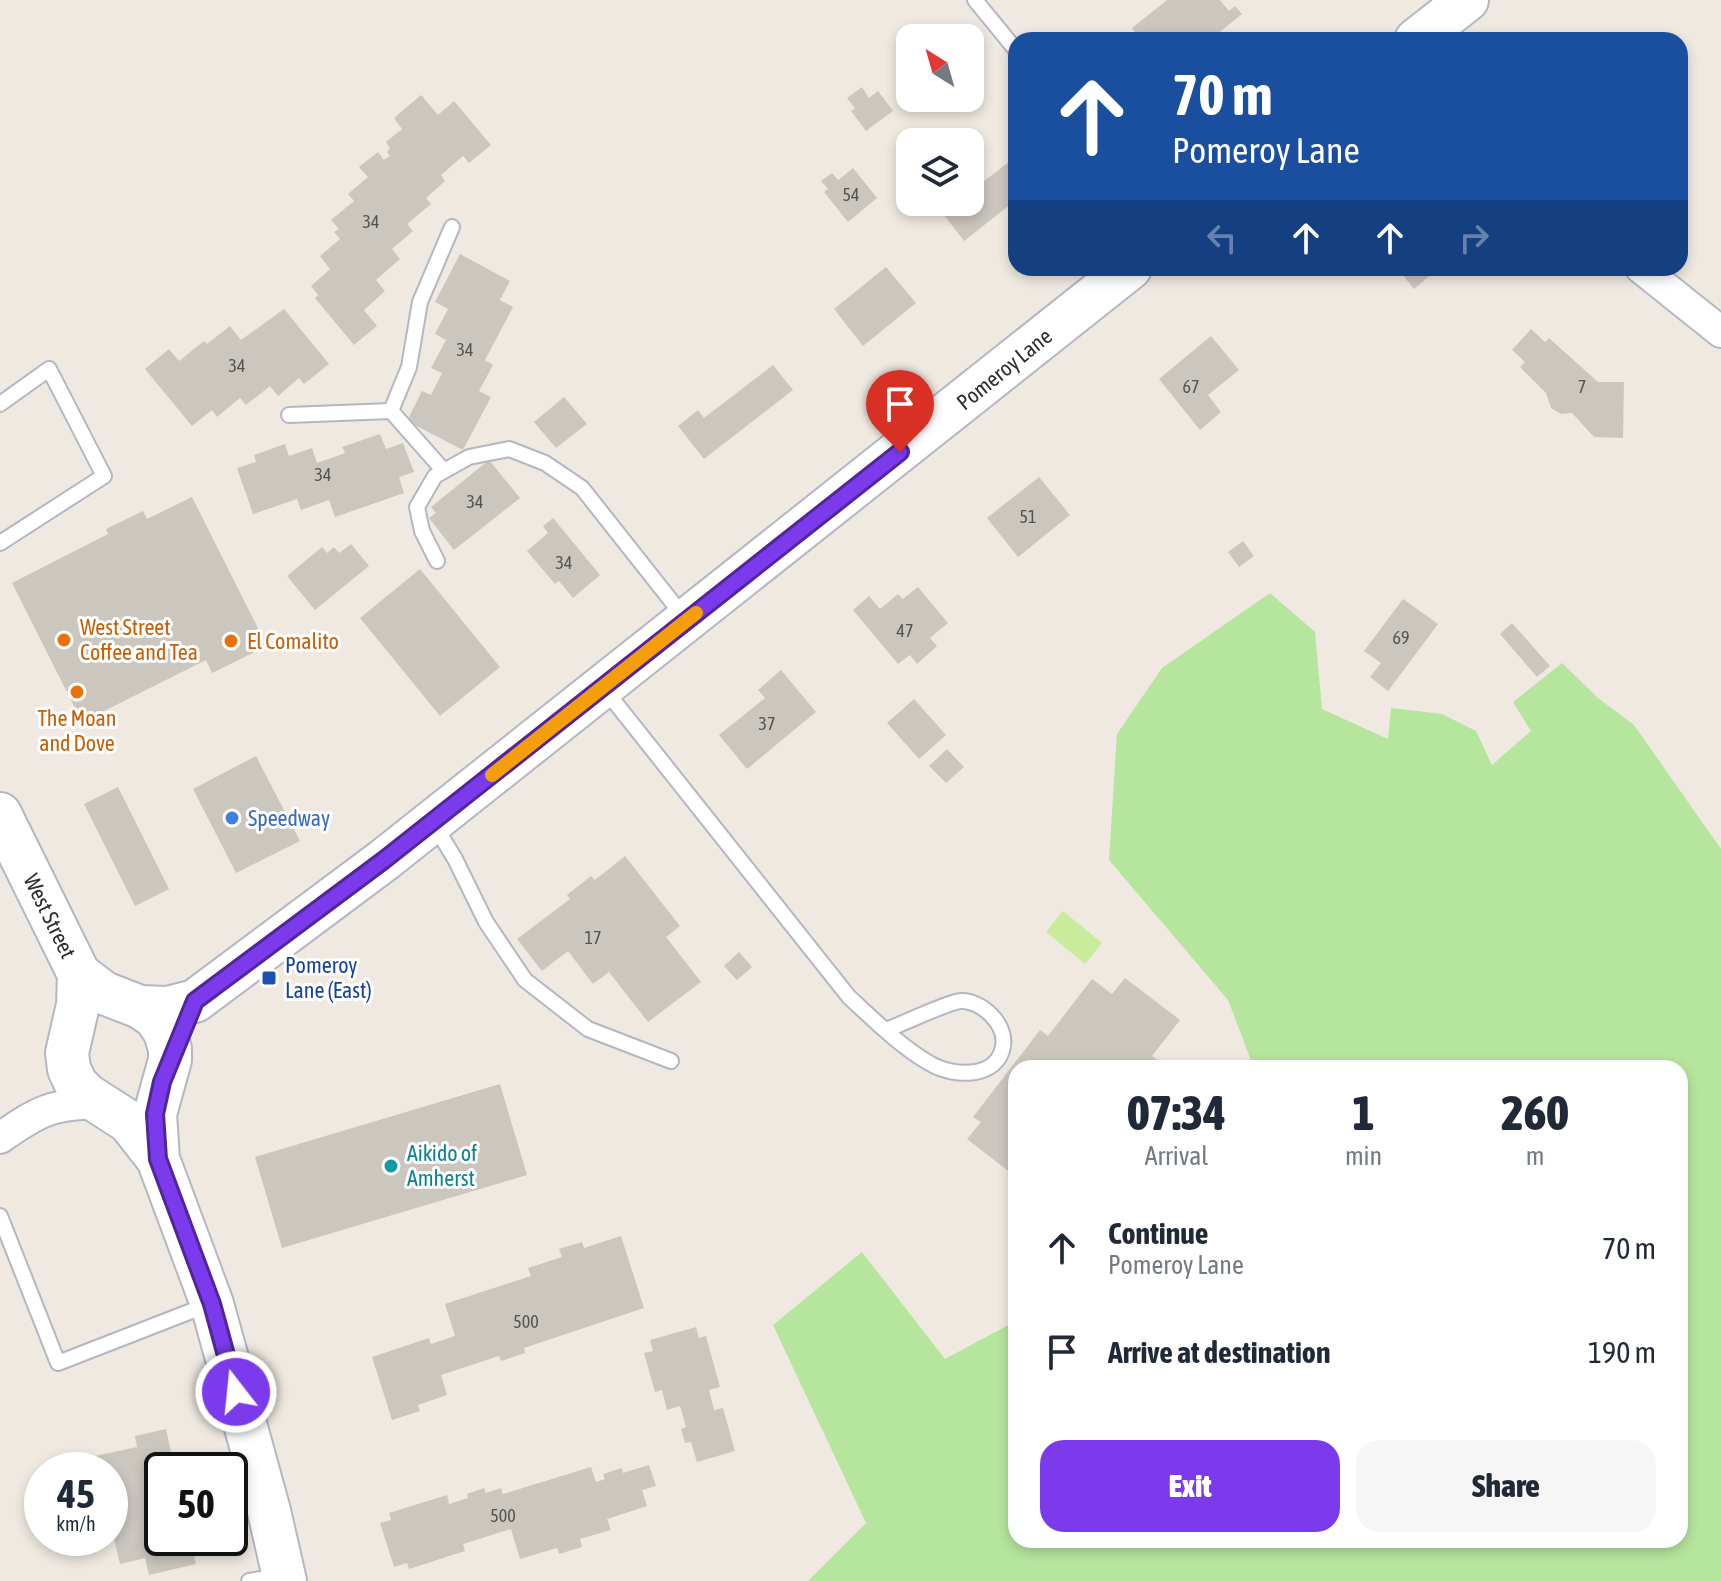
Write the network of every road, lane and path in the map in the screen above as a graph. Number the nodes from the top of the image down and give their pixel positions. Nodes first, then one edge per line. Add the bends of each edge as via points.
1 (975, 0) edge
2 (1467, 0) edge
3 (1428, 32) edge
4 (1008, 40) edge
5 (452, 227) dead end
6 (1120, 276) edge
7 (1651, 276) edge
8 (1721, 332) edge
9 (0, 404) edge
10 (391, 411) junction
11 (289, 415) dead end
12 (444, 471) junction
13 (0, 543) edge
14 (437, 561) dead end
15 (687, 620) junction
16 (603, 687) junction
17 (0, 814) edge
18 (432, 821) junction
19 (79, 974) junction
20 (195, 1001) junction
21 (135, 1006) junction
22 (886, 1030) junction
23 (70, 1042) junction
24 (671, 1061) dead end
25 (166, 1071) junction
26 (101, 1103) junction
27 (36, 1113) junction
28 (0, 1138) edge
29 (158, 1159) junction
30 (0, 1216) edge
31 (212, 1304) junction
32 (272, 1579) edge

1 - 4 lane
2 - 3 street
5 - 10 lane via 420,302 409,367
6 - 15 street, Pomeroy Lane
7 - 8 street
9 - 13 lane via 49,369 104,476
10 - 11 lane
10 - 12 lane
12 - 14 lane via 435,476 417,507
12 - 15 lane via 469,457 509,449 545,463 582,488
15 - 16 street, Pomeroy Lane
16 - 18 street, Pomeroy Lane
16 - 22 lane via 849,997
17 - 19 street, West Street
18 - 20 street, Pomeroy Lane
18 - 24 lane via 486,922 525,980 588,1029
19 - 21 street, West Street via 104,993
19 - 23 street, West Street
20 - 21 street, Pomeroy Lane via 167,1008
20 - 25 street, Pomeroy Lane
21 - 23 street via 95,1008 78,1022
21 - 25 street, West Street via 155,1017 165,1032 170,1049
22 - 22 lane via 933,1066 963,1076 995,1061 1003,1046 992,1016 977,1004 960,1000
23 - 26 street, West Street via 69,1069 76,1084
23 - 27 street
25 - 26 street via 150,1096 118,1106
25 - 29 street, West Street via 155,1114
26 - 27 street via 73,1103
26 - 29 street, West Street via 129,1122
27 - 28 street
29 - 31 street, West Street
30 - 31 lane via 58,1363
31 - 32 street, West Street via 269,1511

